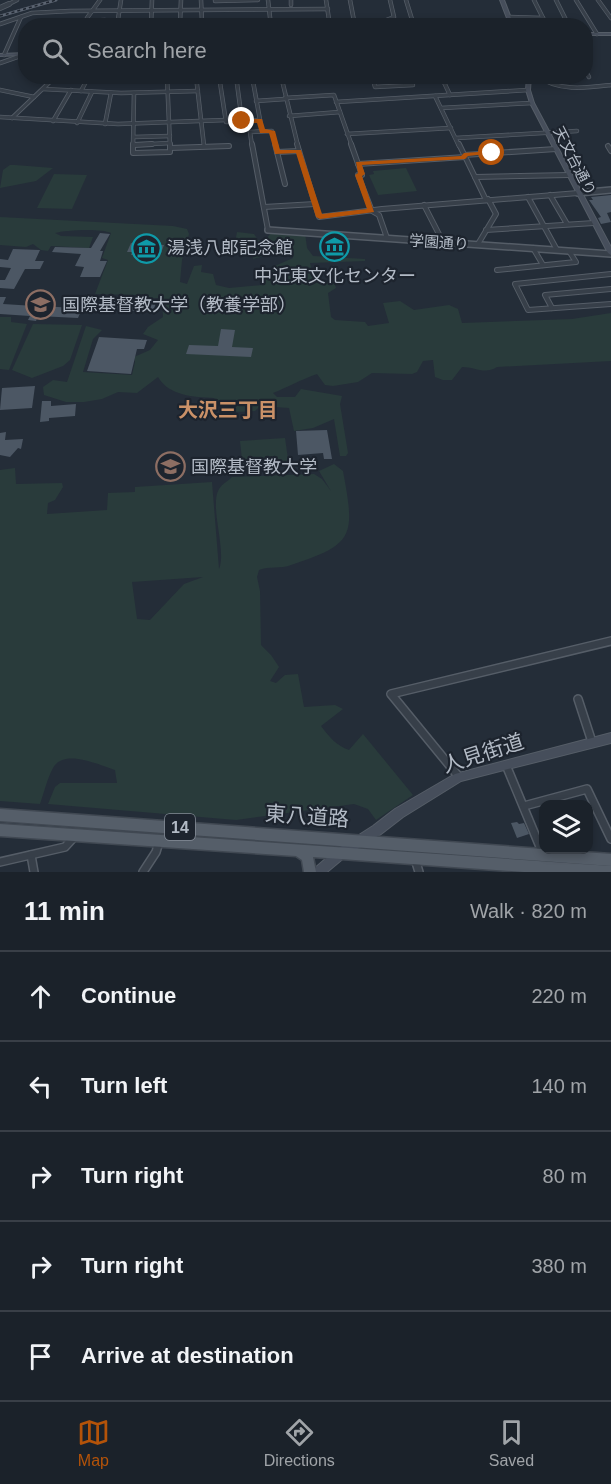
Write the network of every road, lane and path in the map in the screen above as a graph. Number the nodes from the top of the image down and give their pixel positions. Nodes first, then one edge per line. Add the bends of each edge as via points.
1 (16, 0) edge
2 (100, 0) edge
3 (121, 0) edge
4 (152, 0) edge
5 (181, 0) edge
6 (201, 0) edge
7 (258, 0) edge
8 (268, 0) edge
9 (326, 0) edge
10 (350, 0) edge
11 (390, 0) edge
12 (406, 0) edge
13 (502, 0) edge
14 (534, 0) edge
15 (555, 0) edge
16 (576, 0) edge
17 (598, 0) edge
18 (235, 1) edge
19 (215, 2) dead end
20 (9, 4) joint
21 (0, 8) edge
22 (328, 9) junction
23 (94, 10) junction
24 (120, 10) junction
25 (152, 10) junction
26 (181, 10) junction
27 (202, 10) junction
28 (269, 11) junction
29 (21, 17) joint
30 (509, 17) joint
31 (88, 18) edge
32 (118, 18) edge
33 (151, 18) edge
34 (180, 18) edge
35 (202, 18) edge
36 (270, 18) edge
37 (329, 18) edge
38 (353, 18) edge
39 (392, 18) edge
40 (412, 18) edge
41 (543, 18) joint
42 (565, 18) edge
43 (587, 18) edge
44 (611, 18) edge
45 (18, 23) edge
46 (0, 24) edge
47 (593, 28) edge
48 (593, 34) edge
49 (597, 34) junction
50 (611, 34) edge
51 (2, 55) edge
52 (18, 55) edge
53 (18, 57) edge
54 (0, 63) edge
55 (48, 84) edge
56 (85, 84) edge
57 (168, 84) edge
58 (197, 84) edge
59 (220, 84) edge
60 (237, 84) edge
61 (253, 84) edge
62 (282, 84) edge
63 (374, 84) edge
64 (445, 84) edge
65 (528, 84) edge
66 (554, 84) edge
67 (413, 85) dead end
68 (611, 85) edge
69 (43, 89) junction
70 (0, 90) edge
71 (71, 90) junction
72 (198, 90) junction
73 (528, 90) junction
74 (81, 91) junction
75 (92, 92) junction
76 (168, 92) junction
77 (111, 93) junction
78 (134, 93) junction
79 (450, 95) junction
80 (435, 96) junction
81 (34, 97) junction
82 (285, 99) junction
83 (256, 101) junction
84 (336, 102) junction
85 (532, 103) junction
86 (441, 108) junction
87 (340, 112) junction
88 (289, 116) junction
89 (0, 117) edge
90 (12, 118) junction
91 (226, 120) junction
92 (260, 120) junction
93 (53, 121) junction
94 (201, 121) junction
95 (242, 121) junction
96 (169, 122) junction
97 (77, 123) junction
98 (134, 123) junction
99 (105, 124) junction
100 (451, 128) junction
101 (262, 131) junction
102 (577, 131) dead end
103 (547, 132) junction
104 (347, 134) junction
105 (170, 136) junction
106 (134, 137) junction
107 (456, 138) junction
108 (134, 145) junction
109 (170, 146) junction
110 (204, 146) junction
111 (228, 146) dead end
112 (556, 149) junction
113 (298, 151) junction
114 (277, 152) junction
115 (465, 156) junction
116 (358, 164) junction
117 (569, 175) junction
118 (475, 177) junction
119 (285, 184) dead end
120 (611, 190) edge
121 (578, 193) junction
122 (550, 195) junction
123 (528, 196) junction
124 (487, 200) junction
125 (315, 204) junction
126 (424, 205) junction
127 (264, 207) junction
128 (372, 210) junction
129 (594, 223) junction
130 (567, 224) junction
131 (544, 226) junction
132 (268, 230) joint
133 (486, 230) junction
134 (387, 238) junction
135 (443, 242) junction
136 (478, 244) junction
137 (534, 248) junction
138 (557, 250) junction
139 (569, 251) junction
140 (611, 253) edge
141 (543, 265) junction
142 (497, 270) dead end
143 (611, 274) edge
144 (586, 277) junction
145 (611, 289) edge
146 (594, 291) junction
147 (611, 304) edge
148 (552, 308) junction
149 (611, 641) edge
150 (578, 699) dead end
151 (611, 738) edge
152 (592, 742) junction
153 (506, 765) junction
154 (459, 777) junction
155 (524, 806) junction
156 (0, 815) edge
157 (0, 830) edge
158 (75, 835) junction
159 (360, 839) junction
160 (611, 839) edge
161 (159, 841) junction
162 (295, 850) junction
163 (341, 853) junction
164 (31, 855) junction
165 (543, 855) junction
166 (415, 858) junction
167 (611, 860) edge
168 (0, 862) edge
169 (549, 870) edge
170 (34, 872) edge
171 (143, 872) edge
172 (310, 872) edge
173 (319, 872) edge
174 (419, 872) edge
175 (611, 872) edge

1 - 20 street
2 - 23 street
3 - 24 street
4 - 25 street
5 - 26 street
6 - 27 street
7 - 18 street
8 - 28 street
9 - 22 street
10 - 38 street
11 - 39 street
12 - 40 street
13 - 30 main road
14 - 41 street
15 - 42 street
16 - 43 street
17 - 44 street
18 - 19 street
20 - 21 street
22 - 28 street
22 - 37 street
23 - 24 street
23 - 29 street
23 - 31 street
24 - 25 street
24 - 32 street
25 - 26 street
25 - 33 street
26 - 27 street
26 - 34 street
27 - 28 street
27 - 35 street
28 - 36 street
29 - 46 street
30 - 41 street
45 - 51 street
47 - 49 street
48 - 49 main road
49 - 50 main road
51 - 52 main road
53 - 54 street
55 - 69 street
56 - 74 street
57 - 76 street
58 - 72 street
59 - 91 street
60 - 95 street
61 - 83 street
62 - 82 street
63 - 67 street
64 - 79 street
65 - 73 main road, 天文台通り
66 - 68 street via 570,88
69 - 71 street
69 - 81 street
70 - 81 street
71 - 74 street
71 - 93 street
72 - 76 street
72 - 94 street
73 - 79 street
73 - 85 main road, 天文台通り
74 - 75 street
75 - 77 street
75 - 97 street
76 - 78 street
76 - 96 street
77 - 78 street
77 - 99 street
78 - 98 street
79 - 80 street
80 - 84 street
80 - 86 street
81 - 90 street
82 - 83 street
82 - 84 street via 334,95
82 - 88 street
83 - 92 street
84 - 87 street
85 - 86 street
85 - 103 main road, 天文台通り
86 - 100 street
87 - 88 street
87 - 104 street
88 - 113 street
89 - 90 street
90 - 93 street
91 - 94 street
91 - 95 street
92 - 95 street
92 - 101 street
93 - 97 street
94 - 96 street
94 - 110 street
96 - 98 street
96 - 105 street
97 - 99 street
98 - 99 street
98 - 106 street
100 - 104 street
100 - 107 street
101 - 114 street via 272,131
101 - 127 street via 249,132
102 - 103 street
103 - 107 street
103 - 112 main road, 天文台通り
104 - 116 street
105 - 106 street
105 - 109 street
106 - 108 street
107 - 115 street
108 - 109 street
108 - 109 street via 134,153 170,152
109 - 110 street
110 - 111 street
112 - 115 street
112 - 117 main road, 天文台通り
113 - 114 street
113 - 125 street
114 - 119 street
115 - 116 street
115 - 118 street
116 - 128 street via 362,174 358,175
117 - 118 street
117 - 121 main road, 天文台通り
118 - 124 street
120 - 121 street
121 - 122 street
121 - 129 main road, 天文台通り
122 - 123 street
122 - 130 street
123 - 124 street
123 - 131 street
124 - 126 street
124 - 133 street via 496,214
125 - 127 street
125 - 128 street via 320,217
126 - 128 street
126 - 135 street
127 - 132 street
128 - 134 street via 380,215
129 - 130 street
129 - 140 main road, 天文台通り
130 - 131 street
131 - 133 street
131 - 138 street
132 - 134 street, 学園通り
133 - 136 street
134 - 135 street, 学園通り
135 - 136 street, 学園通り
136 - 137 street, 学園通り
137 - 138 street, 学園通り
137 - 141 street
138 - 139 street, 学園通り
139 - 140 street, 学園通り
139 - 141 street via 576,262
141 - 142 street
143 - 144 street
144 - 146 street
144 - 148 street via 515,284 528,310
145 - 146 street
146 - 148 street via 545,295
147 - 148 street
149 - 154 street via 391,694
150 - 152 street
151 - 152 main road, 人見街道
152 - 153 main road, 人見街道
153 - 154 main road, 人見街道
153 - 155 street
154 - 159 main road, 人見街道
155 - 160 street via 587,789
155 - 165 street
156 - 159 main road, 東八道路 / 14
157 - 158 main road, 東八道路 / 14
158 - 161 main road, 東八道路 / 14
158 - 164 street via 65,847
159 - 163 main road, 人見街道
159 - 165 main road, 東八道路 / 14
161 - 162 main road, 東八道路 / 14
161 - 171 street
162 - 163 main road, 東八道路 / 14
162 - 172 main road via 307,856
163 - 166 main road, 東八道路 / 14
163 - 173 main road, 人見街道
164 - 168 street
164 - 170 street
165 - 167 main road, 東八道路 / 14
165 - 169 street
166 - 169 main road, 東八道路 / 14
166 - 174 street
169 - 175 main road, 東八道路 / 14

